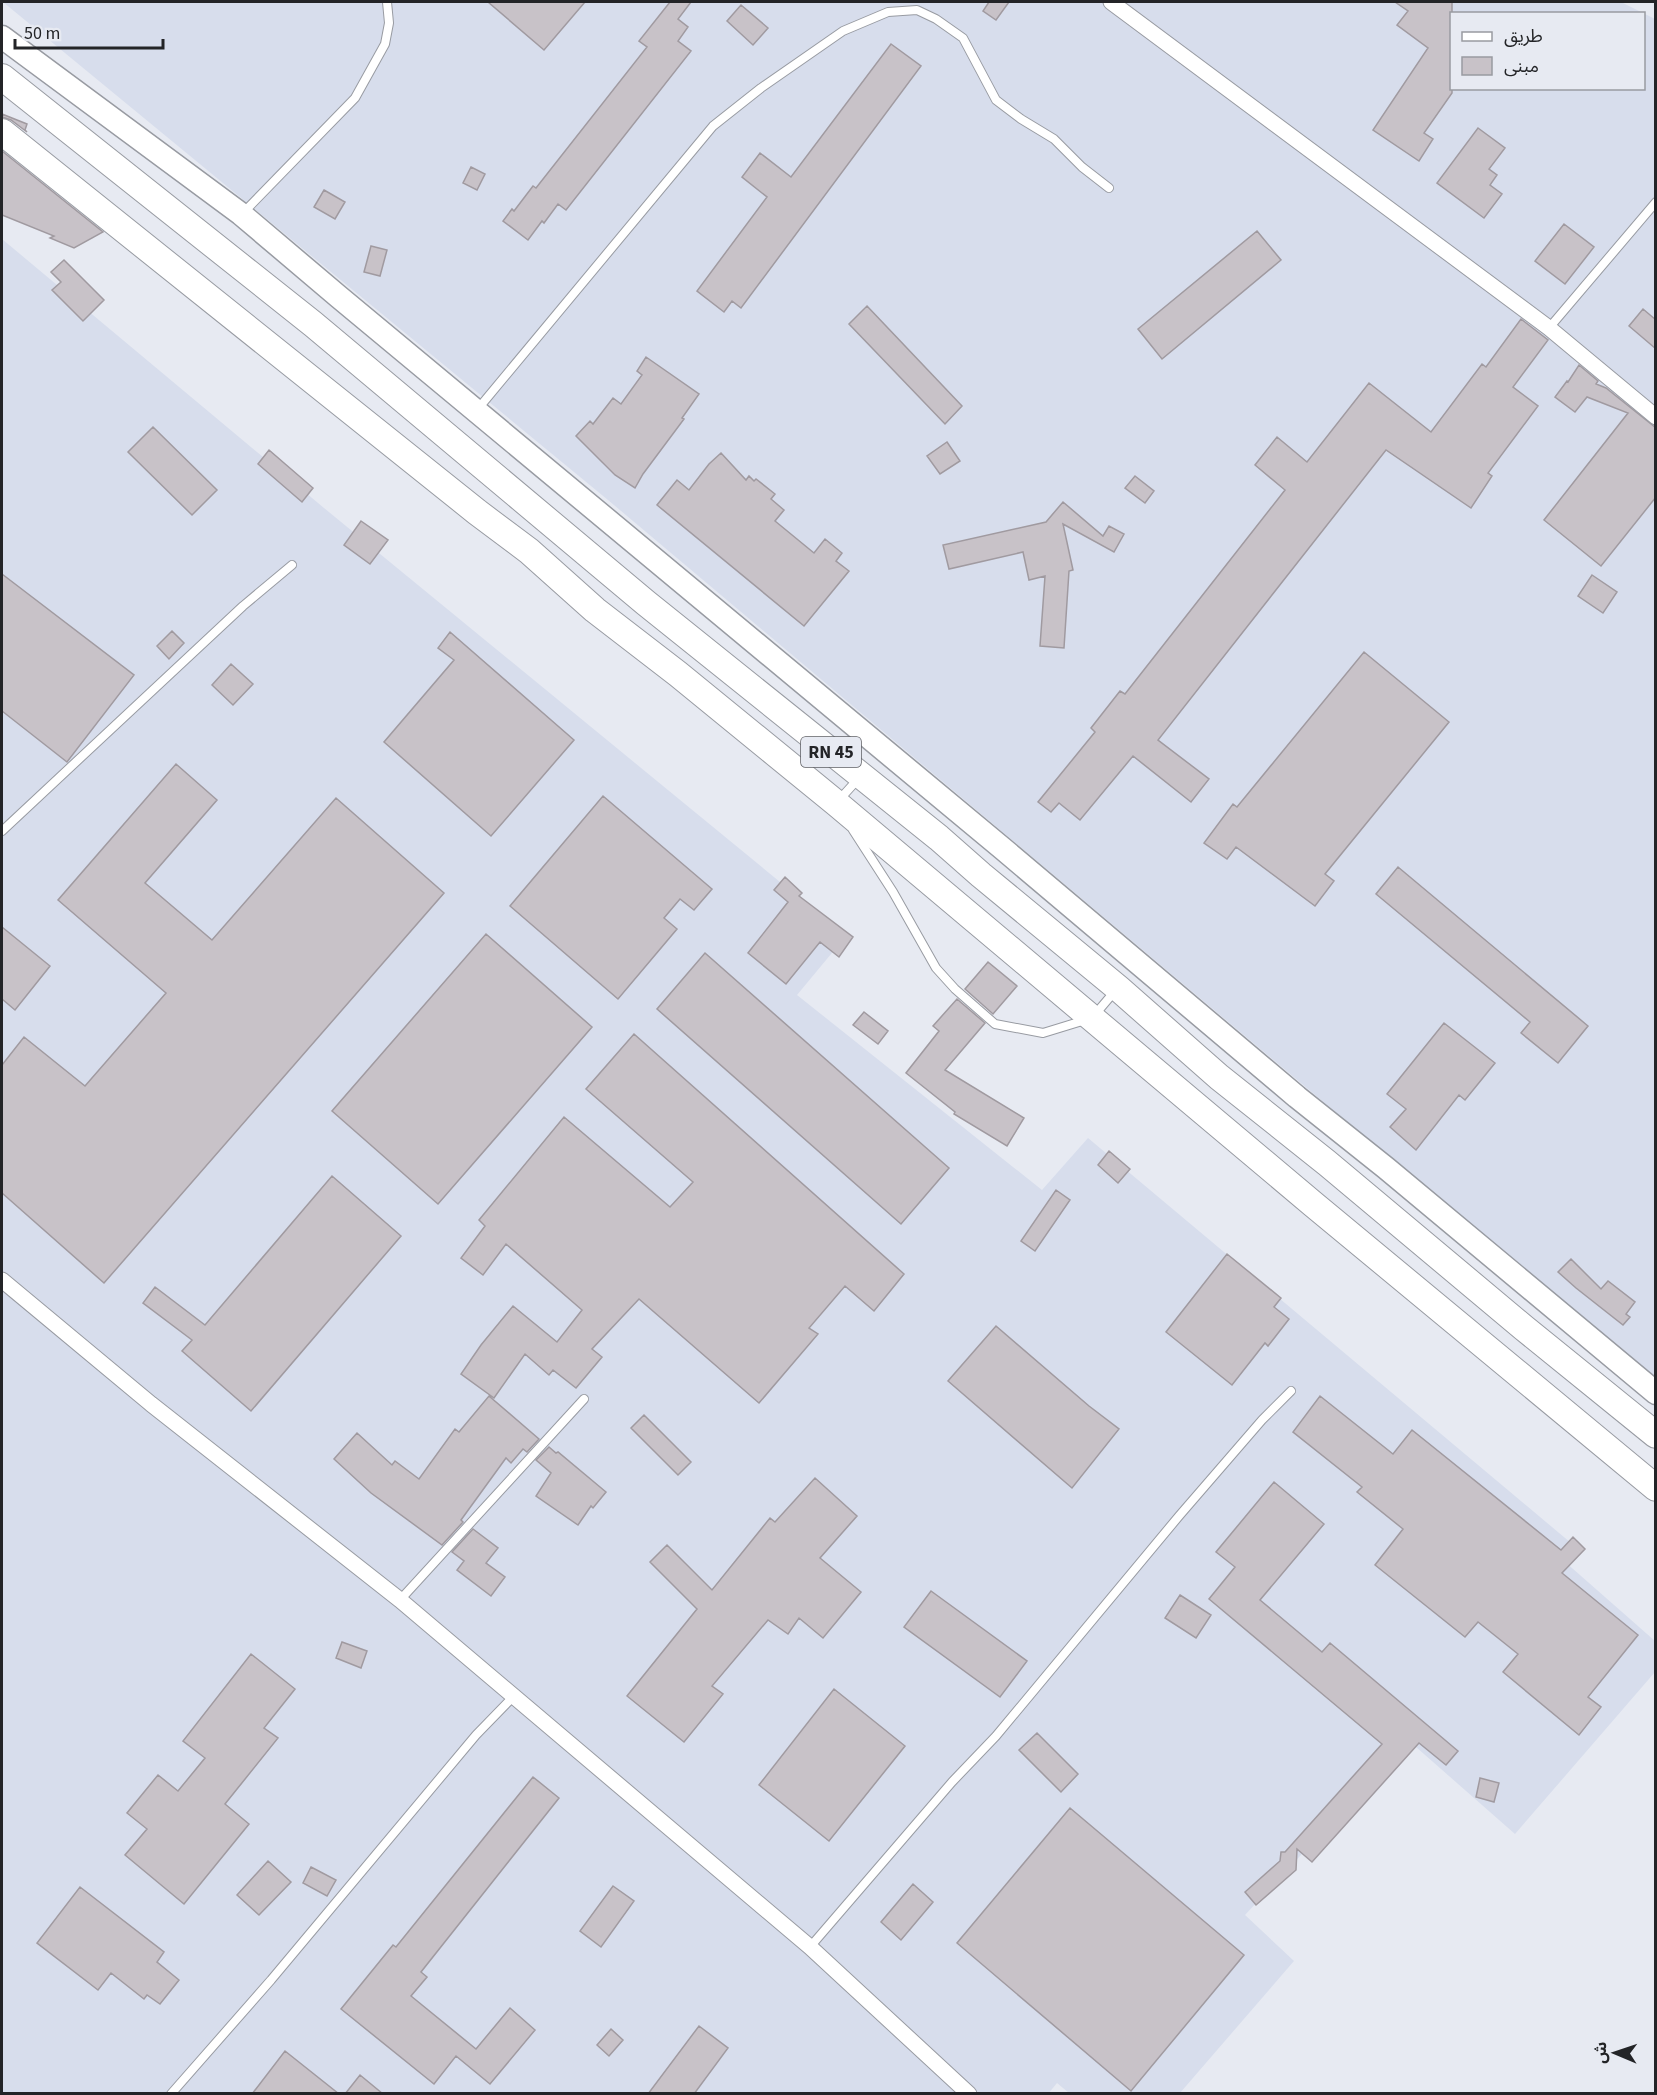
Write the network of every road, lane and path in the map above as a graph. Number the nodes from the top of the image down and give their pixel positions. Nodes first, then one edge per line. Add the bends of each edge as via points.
1 (387, 2) edge
2 (1111, 2) edge
3 (2, 37) edge
4 (2, 77) edge
5 (2, 132) edge
6 (1109, 188) dead end
7 (1656, 202) edge
8 (242, 214) junction
9 (1549, 328) junction
10 (476, 412) junction
11 (1656, 417) edge
12 (292, 565) dead end
13 (861, 776) junction
14 (836, 803) junction
15 (2, 831) edge
16 (1118, 988) junction
17 (1092, 1018) junction
18 (2, 1280) edge
19 (1291, 1391) dead end
20 (1656, 1393) edge
21 (584, 1400) dead end
22 (1656, 1435) edge
23 (1656, 1488) edge
24 (400, 1600) junction
25 (513, 1697) junction
26 (810, 1947) junction
27 (171, 2094) edge
28 (969, 2094) edge

1 - 8 lane via 385,44 355,98
2 - 9 street
3 - 8 main road
4 - 13 highway, RN 45 via 313,324 575,544
5 - 14 highway, RN 45 via 529,551 595,610
6 - 10 lane via 1054,139 996,100 963,38 917,10 888,12 843,32 713,126
7 - 9 lane
8 - 10 main road
9 - 11 street
10 - 20 main road
12 - 15 lane
13 - 14 lane
13 - 16 highway, RN 45
14 - 17 highway, RN 45
14 - 17 lane via 936,968 995,1024 1043,1033
16 - 17 lane
16 - 22 highway, RN 45 via 1219,1077
17 - 23 highway, RN 45
18 - 24 street via 151,1404
19 - 26 lane
21 - 24 lane
24 - 25 street
25 - 26 street
25 - 27 lane via 476,1735
26 - 28 street

